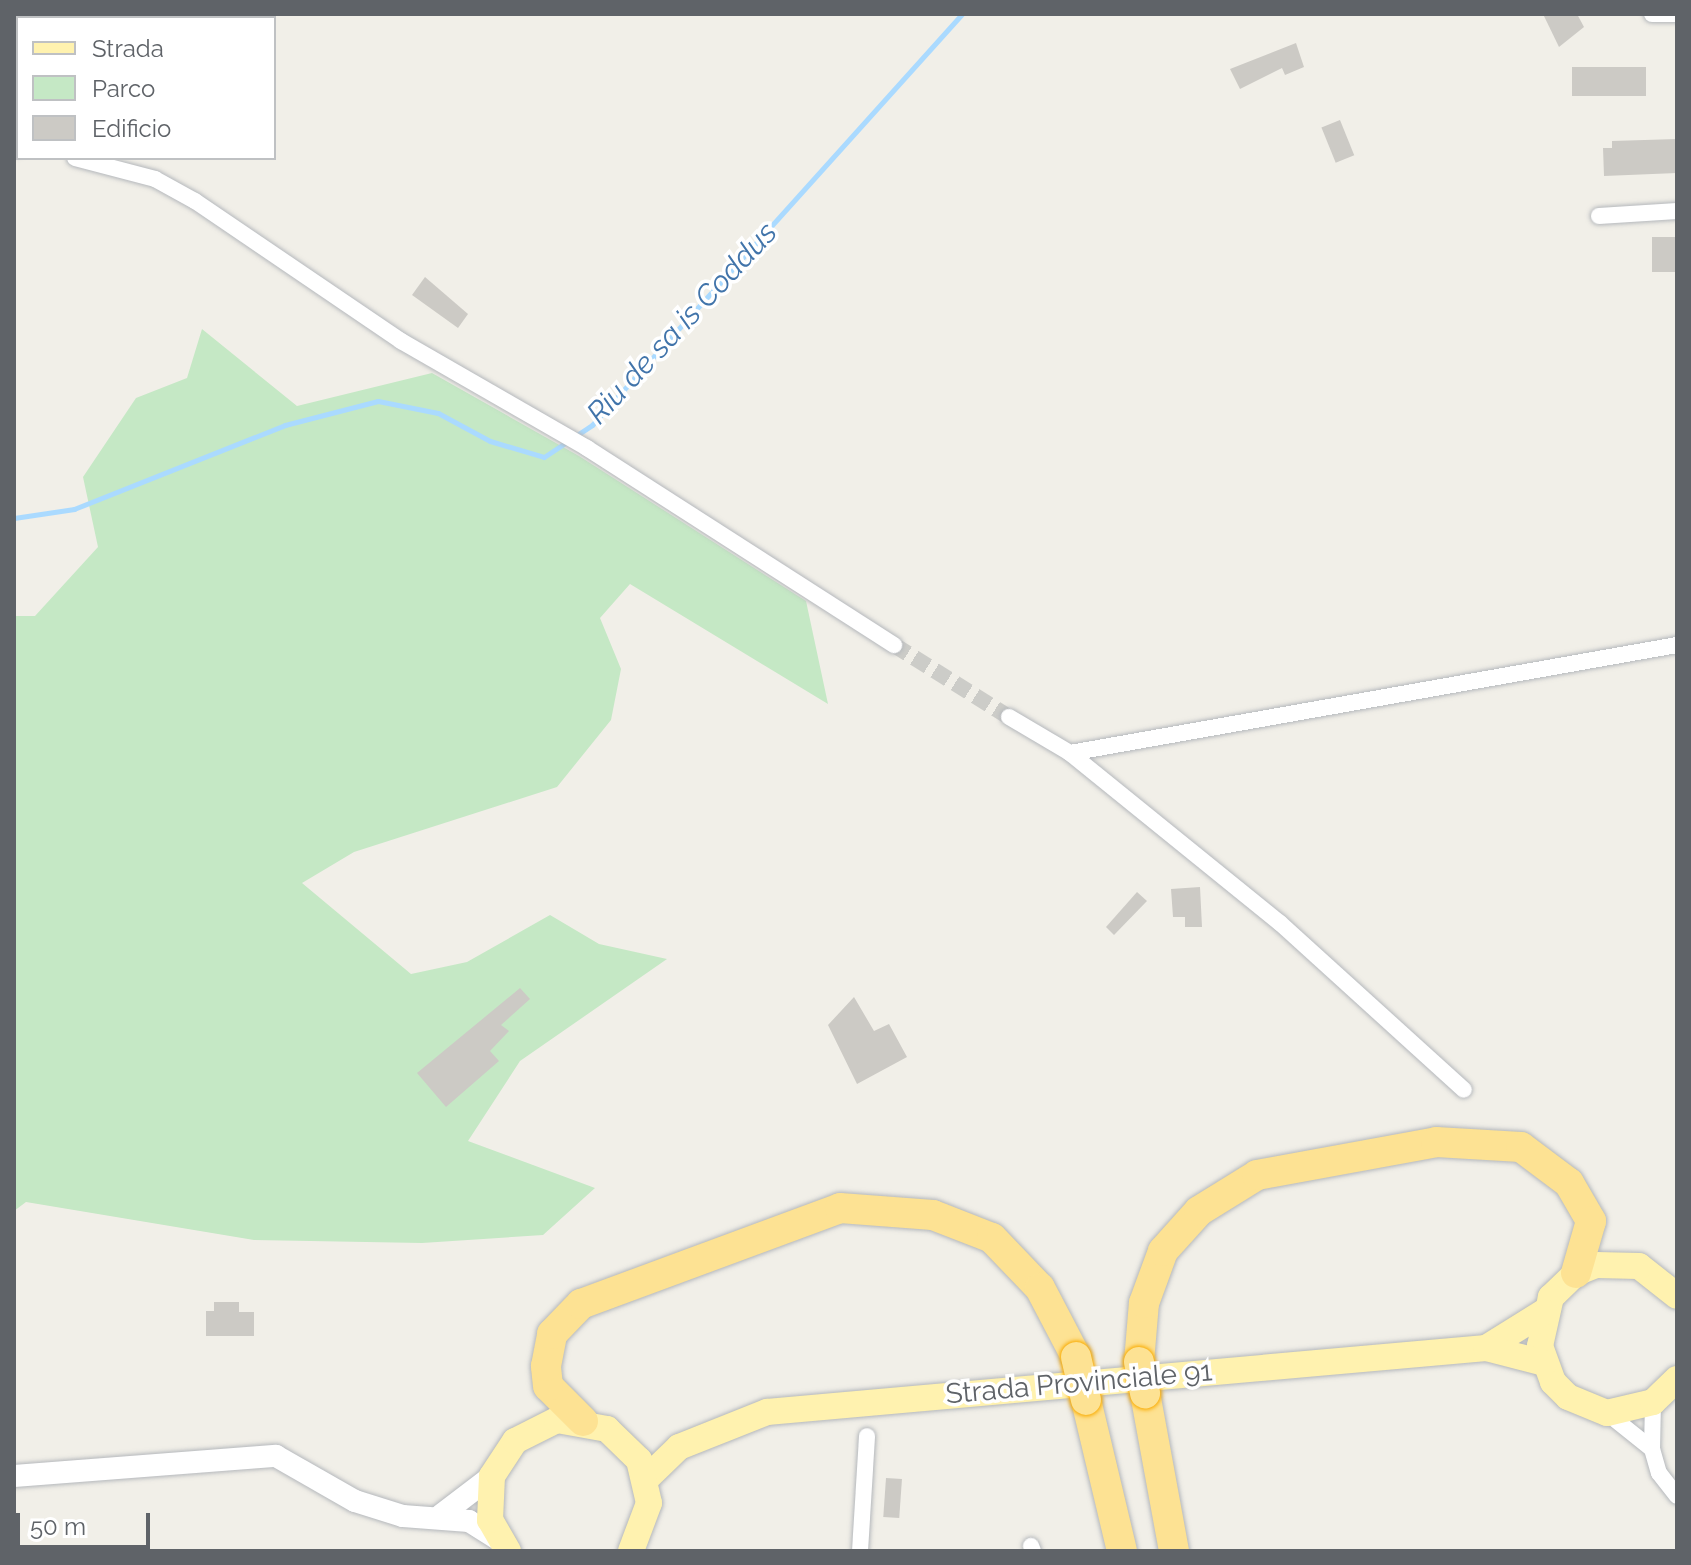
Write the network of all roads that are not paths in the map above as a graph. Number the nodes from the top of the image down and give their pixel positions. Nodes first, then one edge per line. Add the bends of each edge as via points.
1 (1652, 14) edge
2 (1677, 14) edge
3 (83, 160) edge
4 (1677, 211) edge
5 (1599, 216) dead end
6 (894, 645) tunnel mouth
7 (1677, 645) edge
8 (1009, 717) tunnel mouth
9 (1070, 753) junction
10 (1464, 1090) dead end
11 (1576, 1273) junction
12 (1677, 1296) edge
13 (1544, 1312) junction
14 (1486, 1348) junction
15 (1544, 1363) junction
16 (1677, 1379) edge
17 (1653, 1402) junction
18 (1607, 1413) junction
19 (583, 1421) junction
20 (867, 1436) dead end
21 (628, 1445) junction
22 (679, 1447) junction
23 (1652, 1449) junction
24 (14, 1476) edge
25 (492, 1476) junction
26 (646, 1479) junction
27 (1677, 1496) edge
28 (441, 1515) junction
29 (503, 1546) edge
30 (631, 1551) edge
31 (860, 1551) edge
32 (1122, 1551) edge
33 (1174, 1551) edge

1 - 2 street
3 - 6 street via 155,179 401,341 564,434
4 - 5 street
7 - 9 street
8 - 9 street
9 - 10 street via 1280,923
11 - 12 main road via 1618,1262 1639,1266
11 - 13 main road, Strada Provinciale 91
11 - 33 highway, bridge via 1591,1221 1558,1171 1521,1147 1436,1142 1257,1175 1199,1211 1163,1251 1144,1303 1139,1362
13 - 14 main road, Strada Provinciale 91
13 - 15 main road
14 - 15 main road, Strada Provinciale 91
14 - 22 main road, Strada Provinciale 91 via 767,1412
15 - 18 main road via 1568,1397
16 - 17 main road
17 - 18 main road
17 - 23 street
18 - 23 street
19 - 21 main road
19 - 25 main road via 533,1428 501,1457
19 - 32 highway, bridge via 548,1386 546,1366 552,1334 581,1304 840,1208 933,1215 992,1238 1040,1288 1073,1350
20 - 31 street
21 - 22 main road, Strada Provinciale 91
21 - 26 main road
22 - 26 main road, Strada Provinciale 91
23 - 27 street via 1659,1473
24 - 28 street via 276,1456 355,1501 403,1516
25 - 28 street
25 - 29 main road via 490,1520
26 - 30 main road via 645,1527
28 - 29 street via 469,1521

